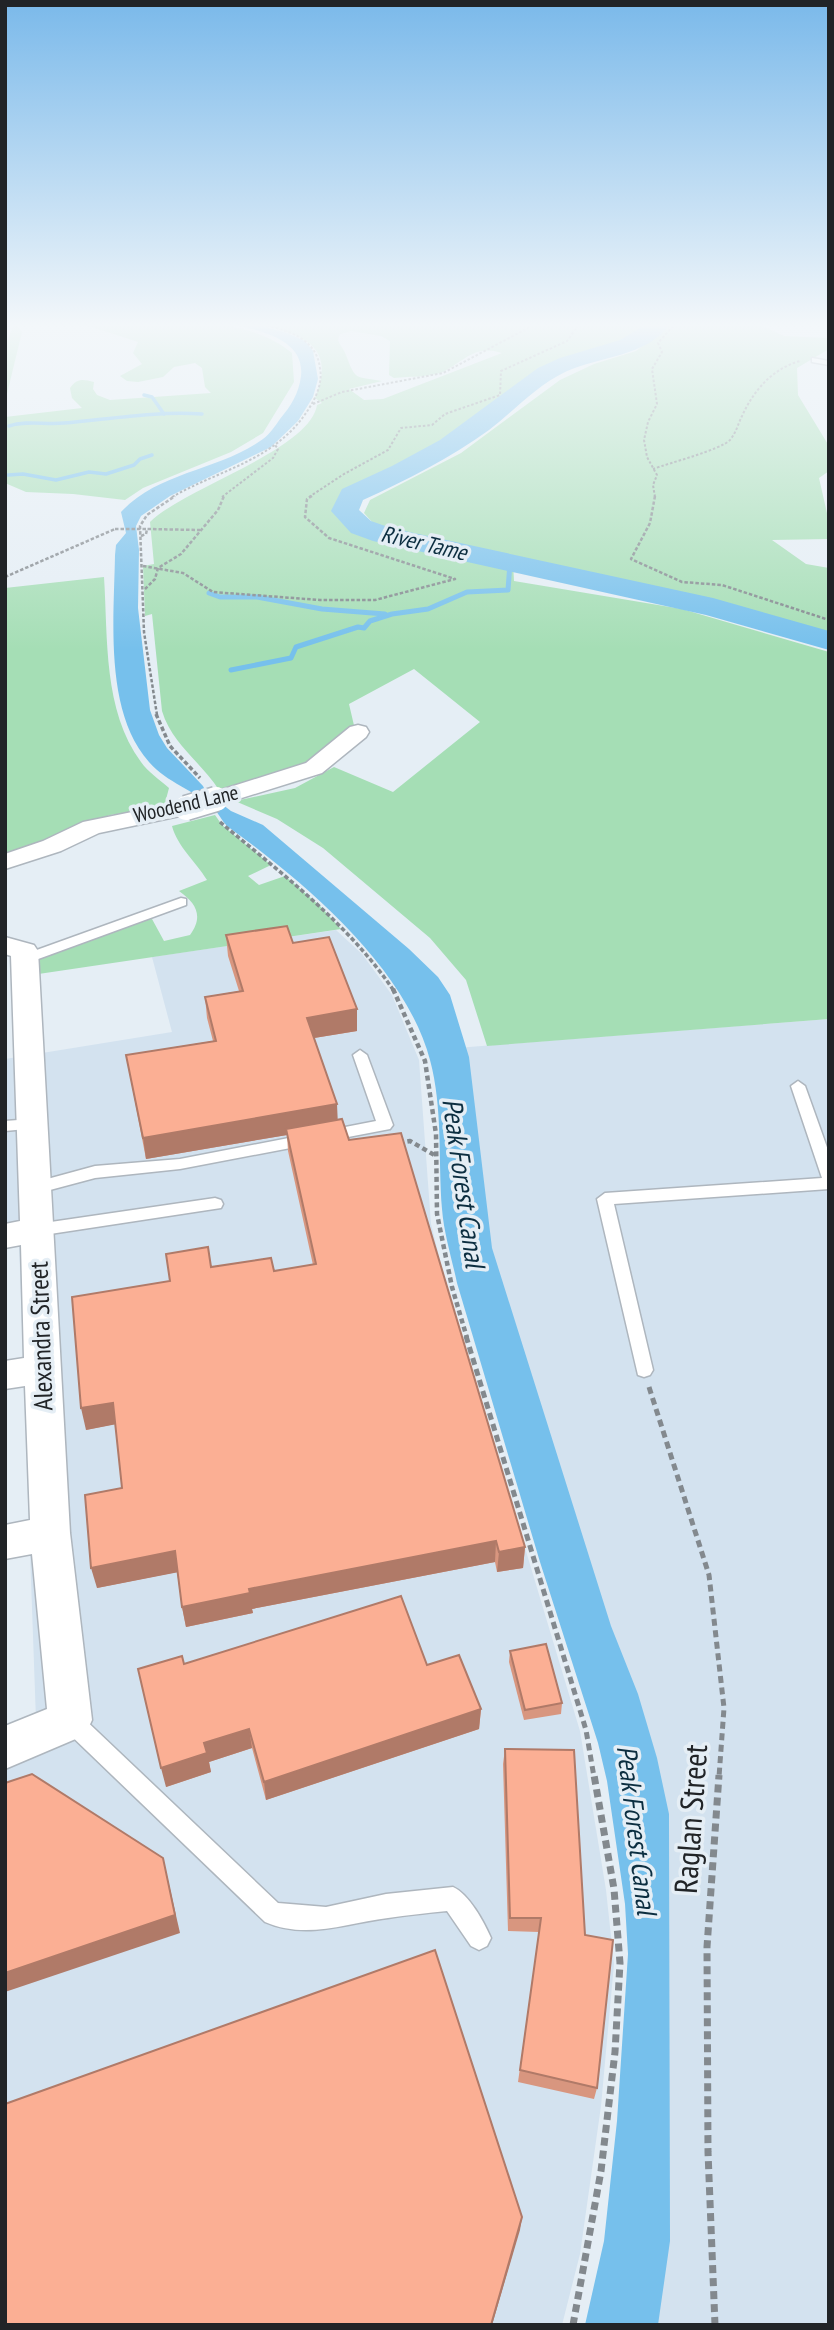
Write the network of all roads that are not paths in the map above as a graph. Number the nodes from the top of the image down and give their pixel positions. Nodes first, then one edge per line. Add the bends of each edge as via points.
1 (359, 732) dead end
2 (5, 862) edge
3 (181, 902) dead end
4 (18, 952) edge
5 (360, 1055) dead end
6 (799, 1086) dead end
7 (19, 1125) edge
8 (829, 1177) edge
9 (829, 1183) edge
10 (34, 1188) junction
11 (215, 1203) dead end
12 (21, 1233) edge
13 (43, 1369) junction
14 (644, 1370) road end
15 (5, 1376) edge
16 (50, 1533) junction
17 (5, 1542) edge
18 (70, 1720) junction
19 (5, 1748) edge
20 (479, 1938) dead end

1 - 2 street, Woodend Lane, bridge via 314,768 282,780 186,808 92,827
3 - 4 lane
4 - 7 street, Alexandra Street
5 - 10 lane via 385,1125 180,1164 94,1172
6 - 8 lane
7 - 10 street, Alexandra Street
9 - 14 lane via 605,1199
10 - 12 street, Alexandra Street
11 - 12 lane
12 - 13 street, Alexandra Street
13 - 15 street
13 - 16 street, Alexandra Street
16 - 17 street
16 - 18 street, Alexandra Street
18 - 19 street
18 - 20 lane via 273,1914 326,1919 386,1906 453,1899

